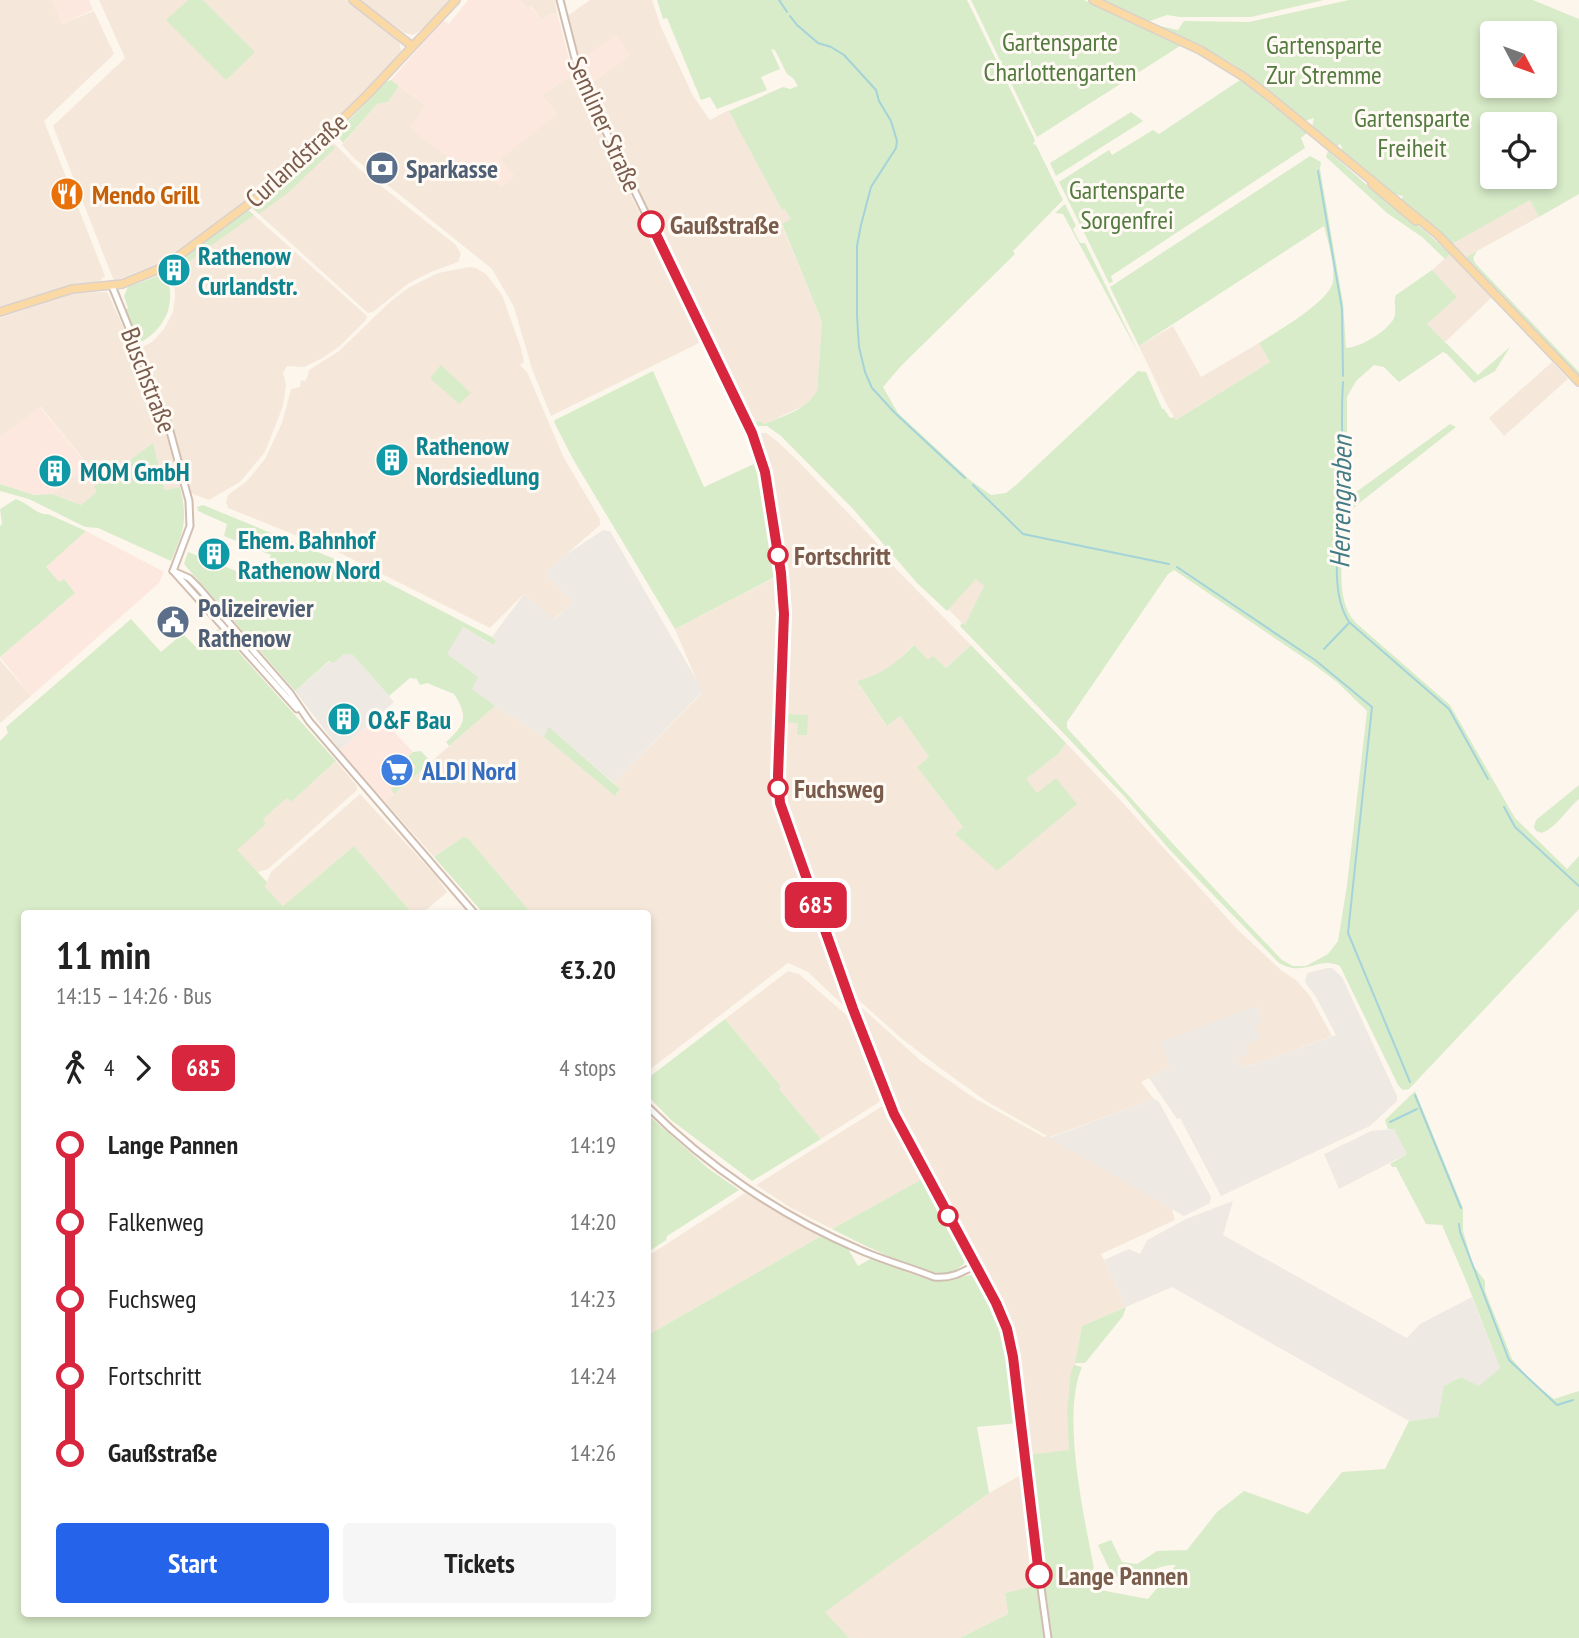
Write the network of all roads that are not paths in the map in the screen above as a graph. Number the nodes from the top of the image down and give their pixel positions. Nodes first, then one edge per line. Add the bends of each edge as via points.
1 (353, 0) edge
2 (456, 0) edge
3 (560, 0) edge
4 (1093, 0) edge
5 (412, 46) junction
6 (112, 286) junction
7 (0, 312) edge
8 (1579, 382) edge
9 (472, 910) edge
10 (651, 1110) edge
11 (976, 1265) junction
12 (1048, 1638) edge

1 - 5 main road
2 - 5 main road, Curlandstraße
3 - 11 street, Semliner Straße via 580,78 763,460 784,614 780,803 888,1100
4 - 8 main road via 1200,50 1244,77 1438,235
5 - 6 main road, Curlandstraße via 278,182 164,267
6 - 7 main road, Curlandstraße via 72,289
6 - 9 street, Buschstraße via 168,424 189,501 190,526 173,571 189,578
10 - 11 street via 697,1152 748,1188 857,1249 934,1277 957,1275
11 - 12 street, Semliner Straße via 1010,1341

